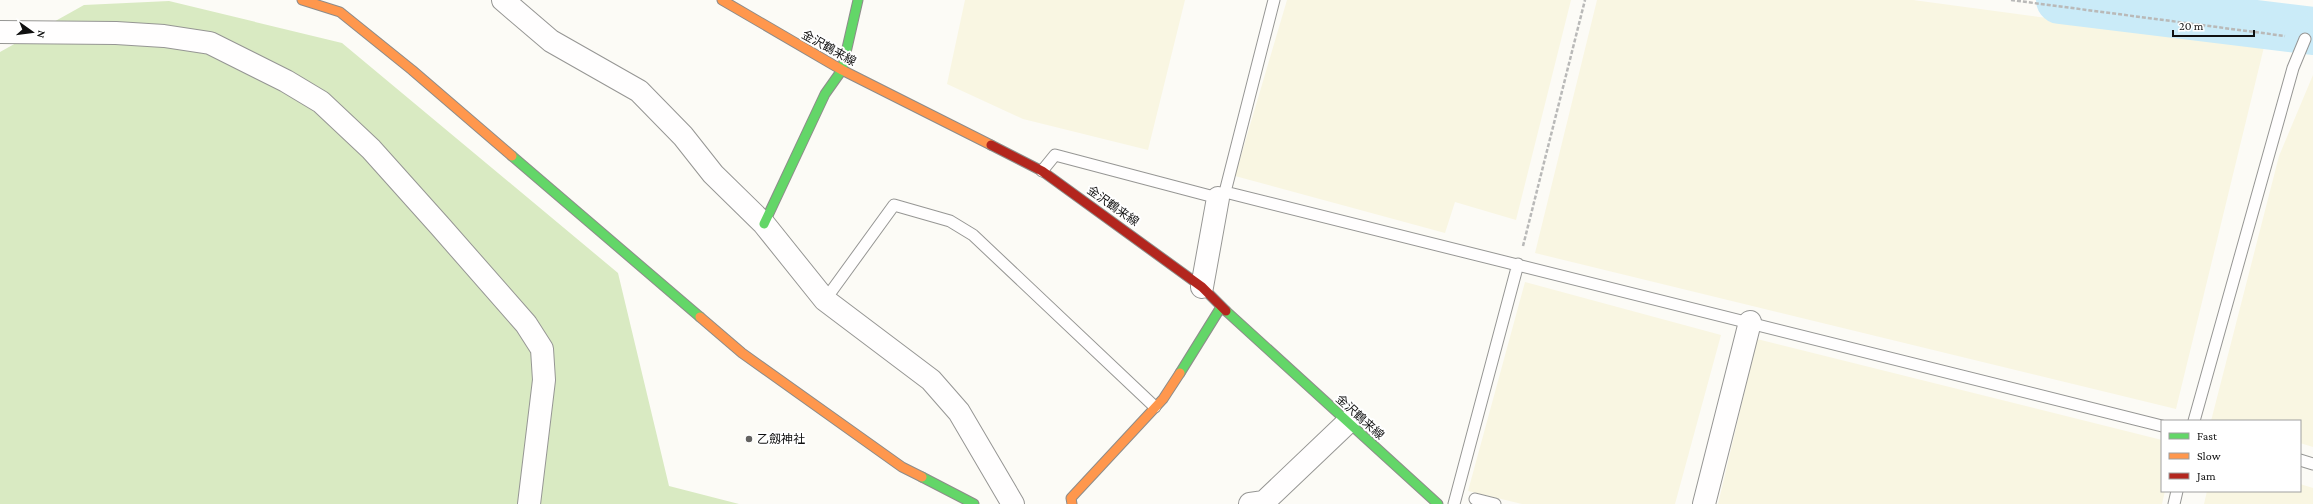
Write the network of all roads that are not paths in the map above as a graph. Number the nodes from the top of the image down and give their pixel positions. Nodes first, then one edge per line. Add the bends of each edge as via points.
1 (302, 0) edge
2 (503, 0) edge
3 (722, 0) edge
4 (858, 0) edge
5 (1274, 0) edge
6 (0, 32) edge
7 (2305, 39) road end
8 (842, 70) junction
9 (1042, 171) junction
10 (1222, 195) junction
11 (764, 224) junction
12 (1518, 264) junction
13 (1202, 287) junction
14 (825, 300) junction
15 (1221, 307) junction
16 (1750, 322) junction
17 (1155, 407) junction
18 (2194, 420) edge
19 (1348, 422) junction
20 (2161, 426) edge
21 (2301, 460) edge
22 (2313, 464) edge
23 (2177, 492) edge
24 (1475, 499) dead end
25 (530, 504) edge
26 (974, 504) edge
27 (1013, 504) edge
28 (1072, 504) edge
29 (1250, 504) edge
30 (1438, 504) edge
31 (1454, 504) edge
32 (1494, 504) edge
33 (1704, 504) edge
34 (2174, 504) edge

1 - 26 street via 340,12 412,70 742,353 902,467
2 - 11 street via 551,41 639,91 683,136 713,174
3 - 8 street, 金沢鶴来線
4 - 8 street
5 - 10 lane
6 - 25 street via 116,33 164,36 210,43 286,81 321,102 371,149 440,226 526,324 542,349 544,380
7 - 18 lane via 2293,68
8 - 9 street, 金沢鶴来線
8 - 11 street via 825,94
9 - 10 lane via 1055,155
9 - 13 street, 金沢鶴来線
10 - 12 lane
10 - 13 street
11 - 14 street
12 - 16 lane
12 - 31 lane
13 - 15 street, 金沢鶴来線
14 - 17 lane via 894,205 950,221 973,235
14 - 27 street via 931,380 959,412
15 - 17 street
15 - 19 street, 金沢鶴来線
16 - 20 lane
16 - 33 street
17 - 28 street via 1071,498
19 - 29 street via 1264,502
19 - 30 street, 金沢鶴来線
21 - 22 lane
23 - 34 lane
24 - 32 lane

